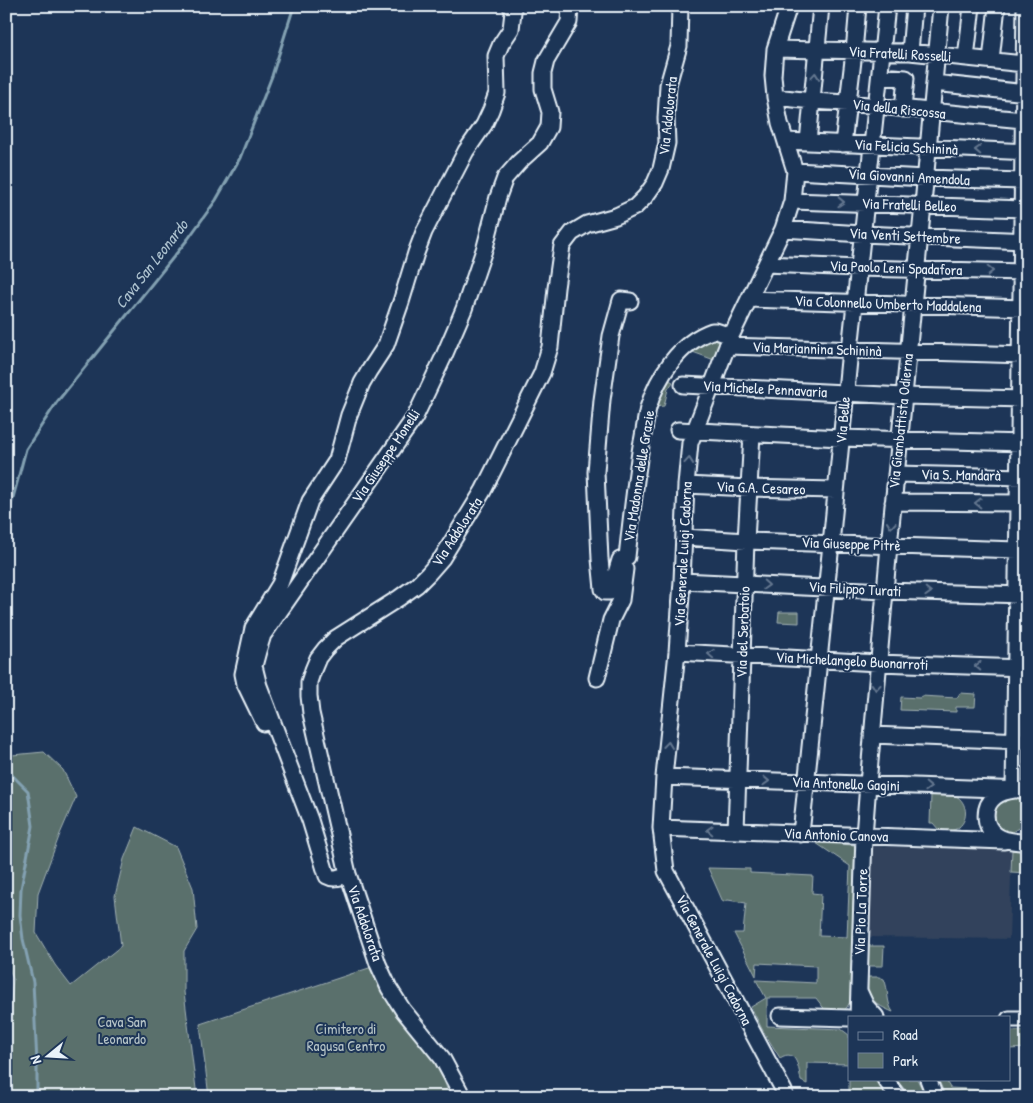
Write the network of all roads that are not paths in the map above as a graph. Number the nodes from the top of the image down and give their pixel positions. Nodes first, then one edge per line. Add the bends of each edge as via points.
1 (512, 6) edge
2 (570, 6) edge
3 (680, 6) edge
4 (789, 6) edge
5 (821, 6) edge
6 (858, 6) edge
7 (887, 6) edge
8 (914, 6) edge
9 (941, 6) edge
10 (972, 6) edge
11 (997, 6) edge
12 (1026, 10) edge
13 (775, 49) junction
14 (817, 50) junction
15 (882, 51) junction
16 (854, 52) junction
17 (910, 52) junction
18 (937, 55) junction
19 (1025, 57) edge
20 (966, 58) junction
21 (992, 60) junction
22 (880, 76) junction
23 (934, 83) junction
24 (1025, 93) edge
25 (774, 97) junction
26 (812, 101) junction
27 (847, 103) junction
28 (876, 106) junction
29 (903, 109) junction
30 (932, 112) junction
31 (1023, 120) junction
32 (786, 141) junction
33 (808, 142) junction
34 (843, 144) junction
35 (872, 145) junction
36 (928, 148) junction
37 (1025, 152) edge
38 (795, 171) junction
39 (869, 175) junction
40 (925, 178) junction
41 (1022, 181) junction
42 (792, 201) junction
43 (866, 203) junction
44 (923, 205) junction
45 (1024, 209) edge
46 (783, 229) junction
47 (862, 234) junction
48 (920, 236) junction
49 (1024, 241) edge
50 (766, 264) junction
51 (858, 268) junction
52 (916, 269) junction
53 (1024, 272) edge
54 (749, 299) junction
55 (630, 301) dead end
56 (855, 303) junction
57 (913, 305) junction
58 (1024, 308) edge
59 (729, 341) junction
60 (850, 350) junction
61 (908, 351) junction
62 (1023, 355) edge
63 (683, 385) dead end
64 (712, 387) junction
65 (845, 393) junction
66 (904, 396) junction
67 (1023, 399) edge
68 (678, 430) dead end
69 (695, 431) junction
70 (752, 434) junction
71 (841, 438) junction
72 (900, 440) junction
73 (1023, 443) edge
74 (896, 474) junction
75 (1023, 477) edge
76 (686, 485) junction
77 (749, 488) junction
78 (836, 490) junction
79 (893, 502) junction
80 (1022, 502) edge
81 (684, 537) junction
82 (746, 541) junction
83 (831, 544) junction
84 (889, 546) junction
85 (627, 557) junction
86 (1020, 558) edge
87 (682, 581) junction
88 (745, 584) junction
89 (826, 588) junction
90 (885, 590) junction
91 (1022, 595) edge
92 (677, 652) junction
93 (742, 655) junction
94 (819, 659) junction
95 (878, 662) junction
96 (1021, 667) edge
97 (597, 678) dead end
98 (872, 735) junction
99 (1021, 741) edge
100 (664, 777) junction
101 (738, 780) junction
102 (806, 782) junction
103 (868, 784) junction
104 (964, 788) junction
105 (1020, 790) edge
106 (986, 815) junction
107 (310, 820) junction
108 (661, 828) junction
109 (736, 831) junction
110 (801, 834) junction
111 (864, 836) junction
112 (955, 840) junction
113 (1011, 841) junction
114 (1027, 842) edge
115 (348, 874) junction
116 (858, 988) junction
117 (780, 1016) dead end
118 (858, 1016) edge
119 (875, 1016) edge
120 (848, 1018) edge
121 (1010, 1019) edge
122 (1027, 1019) edge
123 (886, 1080) edge
124 (928, 1080) edge
125 (463, 1097) edge
126 (785, 1097) edge
127 (898, 1097) edge
128 (935, 1097) edge

1 - 107 street via 511,29 496,56 496,93 492,110 466,151 424,232 386,345 362,383 337,460 310,500 280,584 253,628 248,647 243,674 245,684 296,805
2 - 107 street, Via Giuseppe Monelli via 569,22 543,73 543,89 550,112 549,127 540,143 505,178 464,309 415,417 263,635 254,666 259,686
3 - 115 street, Via Addolorata via 679,46 668,85 666,143 655,182 635,207 586,224 572,233 562,246 550,347 542,373 483,492 442,558 411,590 336,638 325,648 313,670 309,682 311,712
4 - 13 street, Via Generale Luigi Cadorna
5 - 14 street
6 - 16 street
7 - 15 street, Via Belle
8 - 17 street
9 - 18 street, Via Giambattista Odierna
10 - 20 street
11 - 21 street
12 - 19 street
13 - 14 street, Via Fratelli Rosselli
13 - 25 street, Via Generale Luigi Cadorna
14 - 16 street, Via Fratelli Rosselli
26 -> 14 street
15 - 16 street, Via Fratelli Rosselli
15 - 17 street, Via Fratelli Rosselli
15 - 22 street, Via Belle
16 - 27 street
17 - 18 street, Via Fratelli Rosselli
18 - 20 street, Via Fratelli Rosselli
18 - 23 street, Via Giambattista Odierna
19 - 21 street, Via Fratelli Rosselli
19 - 24 street
20 - 21 street, Via Fratelli Rosselli
22 - 28 street, Via Belle
22 - 29 street via 906,78
23 - 24 street
23 - 30 street, Via Giambattista Odierna
24 - 31 street
25 - 26 street, Via della Riscossa
25 - 32 street, Via Generale Luigi Cadorna
26 - 27 street, Via della Riscossa
26 - 33 street
27 - 28 street, Via della Riscossa
27 - 34 street
28 - 29 street, Via della Riscossa
28 - 35 street, Via Belle
29 - 30 street, Via della Riscossa
30 - 31 street, Via della Riscossa
30 - 36 street, Via Giambattista Odierna
31 - 37 street
32 - 33 street, Via Felicia Schininà
32 - 38 street, Via Generale Luigi Cadorna
33 - 34 street, Via Felicia Schininà
34 - 35 street, Via Felicia Schininà
35 - 36 street, Via Felicia Schininà
35 - 39 street, Via Belle
37 -> 36 street, Via Felicia Schininà
36 - 40 street, Via Giambattista Odierna
37 - 41 street
38 - 39 street, Via Giovanni Amendola
38 - 42 street, Via Generale Luigi Cadorna
39 - 40 street, Via Giovanni Amendola
39 - 43 street, Via Belle
40 - 41 street, Via Giovanni Amendola
40 - 44 street, Via Giambattista Odierna
41 - 45 street
42 -> 43 street, Via Fratelli Belleo
42 - 46 street, Via Generale Luigi Cadorna
43 - 44 street, Via Fratelli Belleo
43 - 47 street, Via Belle
44 - 45 street, Via Fratelli Belleo
44 - 48 street, Via Giambattista Odierna
45 - 49 street
46 - 47 street, Via Venti Settembre
46 - 50 street, Via Generale Luigi Cadorna
47 - 48 street, Via Venti Settembre
47 - 51 street, Via Belle
48 - 49 street, Via Venti Settembre
48 - 52 street, Via Giambattista Odierna
49 - 53 street
50 - 51 street, Via Paolo Leni Spadafora
50 - 54 street, Via Generale Luigi Cadorna
51 - 52 street, Via Paolo Leni Spadafora
51 - 56 street, Via Belle
52 -> 53 street, Via Paolo Leni Spadafora
52 - 57 street, Via Giambattista Odierna
53 - 58 street
54 - 56 street, Via Colonnello Umberto Maddalena
54 - 59 street, Via Generale Luigi Cadorna
55 - 85 street, Via Madonna delle Grazie via 621,300 611,336 596,463 600,559 605,592 611,590 620,560
56 - 57 street, Via Colonnello Umberto Maddalena
56 - 60 street, Via Belle
57 - 58 street, Via Colonnello Umberto Maddalena
57 - 61 street, Via Giambattista Odierna
58 - 62 street
59 - 60 street, Via Mariannina Schininà
59 - 64 street, Via Generale Luigi Cadorna
59 - 85 street, Via Madonna delle Grazie via 712,331 691,342 671,363 656,388 648,409 635,483
60 - 61 street, Via Mariannina Schininà
60 - 65 street, Via Belle
61 - 62 street, Via Mariannina Schininà
61 - 66 street, Via Giambattista Odierna
62 - 67 street
63 - 64 street, Via Michele Pennavaria
64 - 65 street, Via Michele Pennavaria
64 - 69 street, Via Generale Luigi Cadorna
65 - 66 street, Via Michele Pennavaria
65 - 71 street, Via Belle
66 - 67 street, Via Michele Pennavaria
66 - 72 street, Via Giambattista Odierna
67 - 73 street
68 - 69 street
69 - 70 street
76 -> 69 street, Via Generale Luigi Cadorna via 690,443
70 - 71 street
70 - 77 street, Via del Serbatoio
71 - 72 street
71 - 78 street, Via Belle
72 - 73 street
72 - 74 street, Via Giambattista Odierna
73 - 75 street
74 - 75 street, Via S. Mandarà
74 - 79 street, Via Giambattista Odierna
75 - 80 street
76 - 77 street, Via G.A. Cesareo
76 - 81 street, Via Generale Luigi Cadorna
77 - 78 street, Via G.A. Cesareo
77 - 82 street, Via del Serbatoio
78 - 83 street, Via Belle
80 -> 79 street
79 -> 84 street, Via Giambattista Odierna
80 - 86 street
81 - 82 street, Via Giuseppe Pitrè
81 - 87 street, Via Generale Luigi Cadorna
82 - 83 street, Via Giuseppe Pitrè
82 - 88 street, Via del Serbatoio
83 - 84 street, Via Giuseppe Pitrè
83 - 89 street, Via Belle
84 - 86 street, Via Giuseppe Pitrè
84 - 90 street, Via Giambattista Odierna
85 - 97 street via 621,600 611,620
86 - 91 street
87 - 88 street, Via Filippo Turati
87 - 92 street, Via Generale Luigi Cadorna
88 -> 89 street, Via Filippo Turati
88 - 93 street, Via del Serbatoio
89 - 90 street, Via Filippo Turati
89 - 94 street, Via Belle
90 -> 91 street, Via Filippo Turati
90 - 95 street, Via Giambattista Odierna
91 - 96 street
93 -> 92 street, Via Michelangelo Buonarroti
100 -> 92 street, Via Generale Luigi Cadorna
93 - 94 street, Via Michelangelo Buonarroti
93 - 101 street, Via del Serbatoio
94 - 95 street, Via Michelangelo Buonarroti
94 - 102 street, Via Belle
96 -> 95 street, Via Michelangelo Buonarroti
95 -> 98 street, Via Giambattista Odierna
96 - 99 street
98 - 99 street
98 - 103 street, Via Giambattista Odierna
99 - 105 street
100 - 101 street, Via Antonello Gagini
100 - 108 street, Via Generale Luigi Cadorna
101 -> 102 street, Via Antonello Gagini
101 - 109 street, Via del Serbatoio
102 - 103 street, Via Antonello Gagini
102 - 110 street, Via Belle
103 -> 104 street, Via Antonello Gagini
103 - 111 street, Via Giambattista Odierna
104 - 105 street, Via Antonello Gagini
104 - 106 street via 978,795
105 - 106 street via 996,796
106 - 112 street via 977,833
106 - 113 street via 990,830 996,836
107 - 115 street, Via Giuseppe Monelli via 326,876 340,878
109 -> 108 street, Via Antonio Canova
108 - 126 street, Via Generale Luigi Cadorna via 666,871
109 - 110 street, Via Antonio Canova
110 - 111 street, Via Antonio Canova
111 - 112 street, Via Antonio Canova
111 - 116 street, Via Pio La Torre
112 - 113 street, Via Antonio Canova
113 - 114 street, Via Antonio Canova
115 - 125 street, Via Addolorata via 389,988 442,1058
116 - 118 street, Via Pio La Torre
116 - 119 street via 866,1006
117 - 120 street
121 - 122 street
123 - 127 street
124 - 128 street

